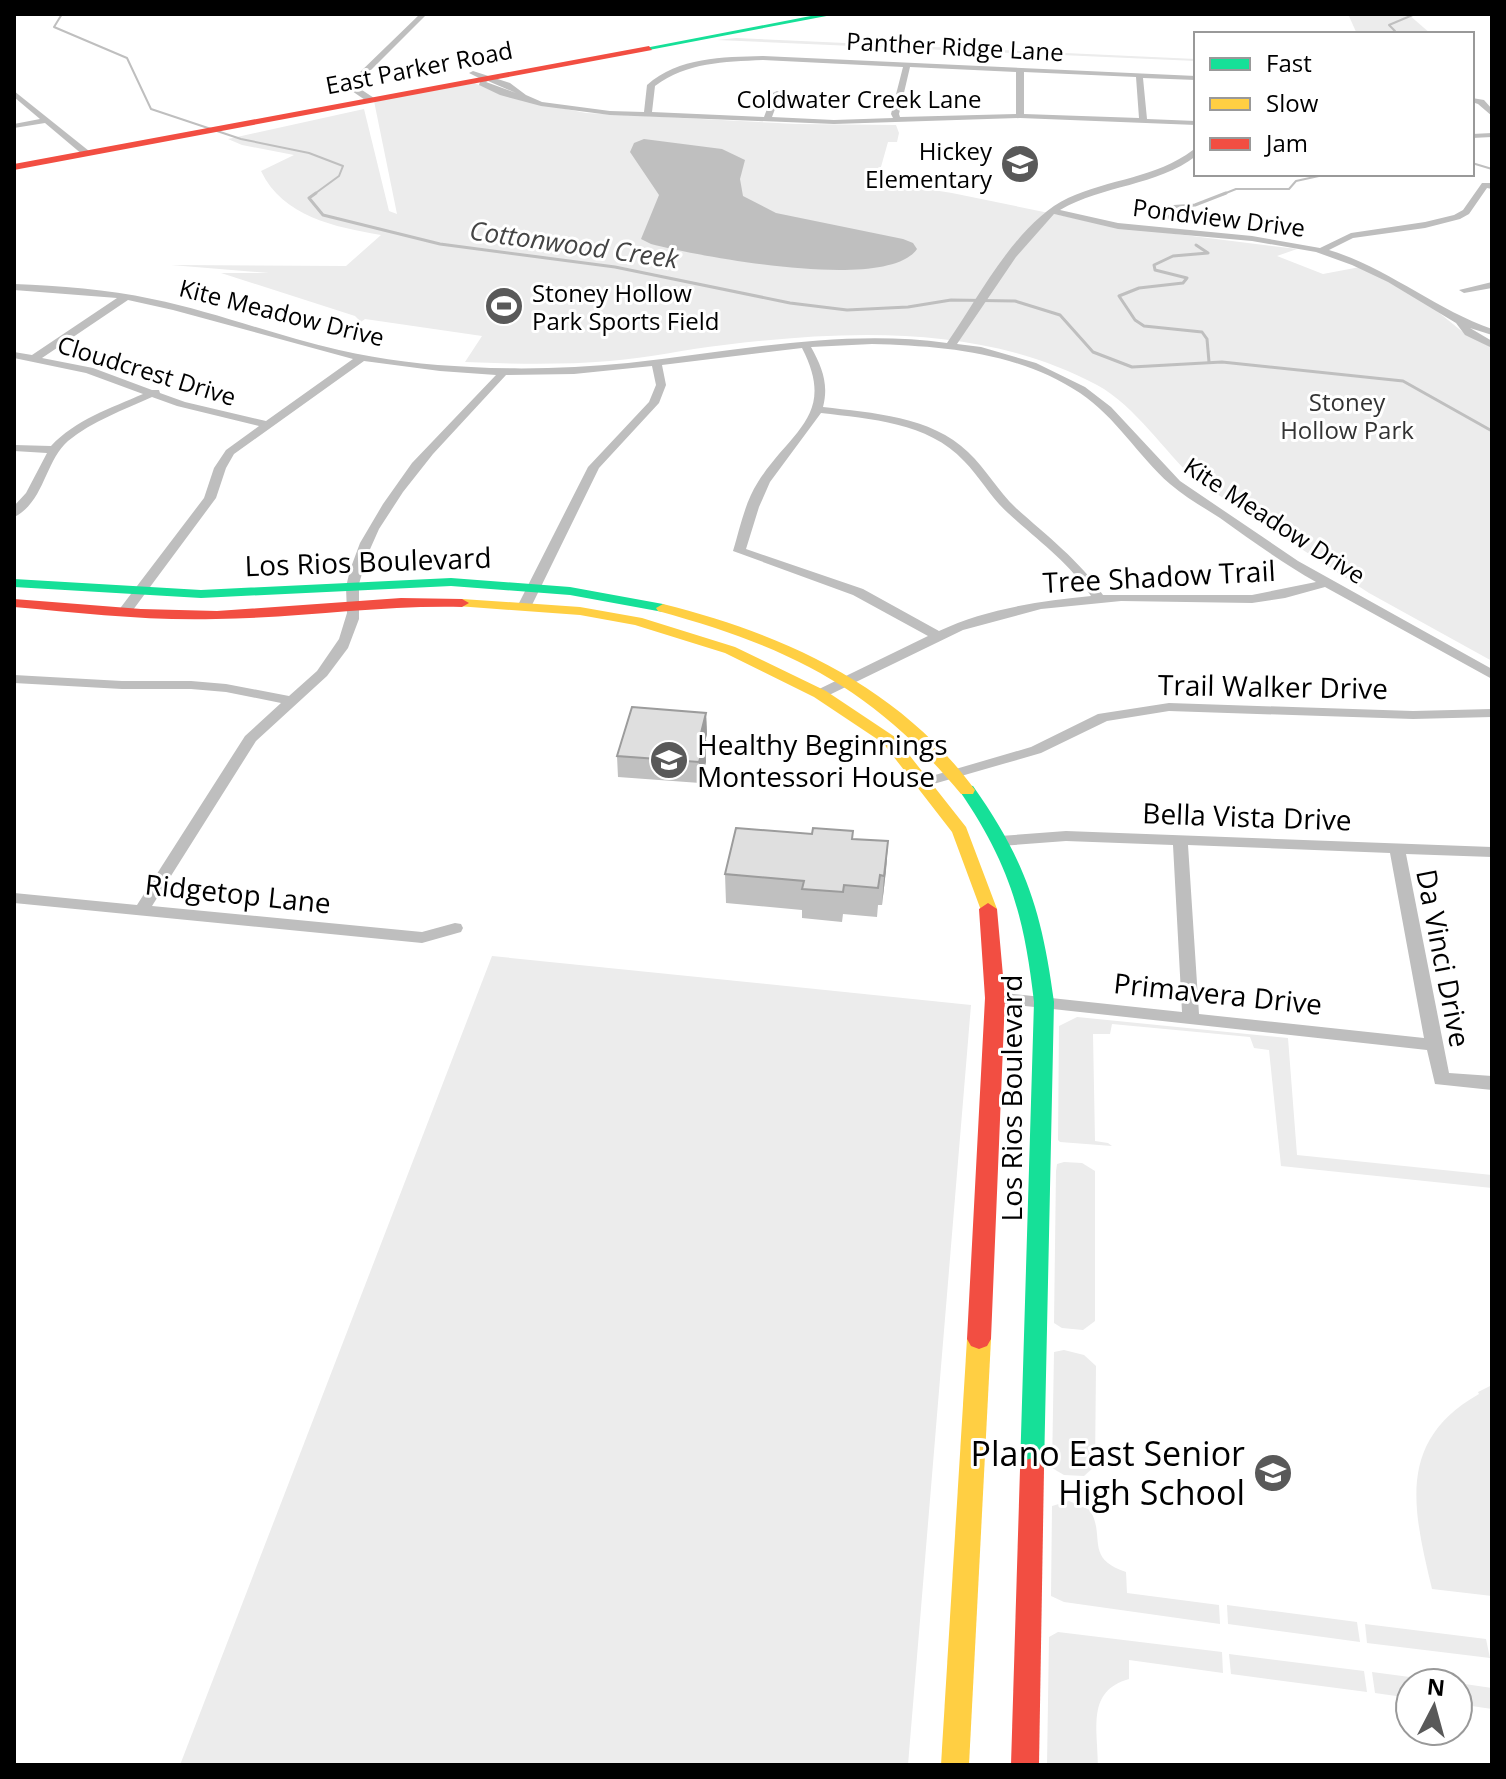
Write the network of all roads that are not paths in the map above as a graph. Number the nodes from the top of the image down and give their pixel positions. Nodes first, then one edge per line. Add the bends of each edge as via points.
1 (424, 14) edge
2 (787, 14) edge
3 (833, 14) edge
4 (907, 64) junction
5 (1020, 69) junction
6 (1139, 74) junction
7 (479, 76) junction
8 (1194, 78) edge
9 (14, 93) edge
10 (777, 93) dead end
11 (366, 97) junction
12 (1474, 100) edge
13 (648, 114) junction
14 (1492, 114) edge
15 (1020, 116) junction
16 (1143, 119) junction
17 (46, 120) junction
18 (767, 120) junction
19 (898, 121) junction
20 (1194, 123) edge
21 (14, 126) edge
22 (83, 150) junction
23 (1194, 153) edge
24 (14, 159) edge
25 (14, 167) edge
26 (1489, 186) edge
27 (1053, 211) junction
28 (1320, 251) junction
29 (1492, 285) edge
30 (14, 287) edge
31 (1464, 290) dead end
32 (126, 297) junction
33 (1460, 321) junction
34 (1492, 332) edge
35 (805, 345) junction
36 (1492, 345) edge
37 (949, 348) junction
38 (14, 355) edge
39 (36, 357) junction
40 (362, 358) junction
41 (656, 363) junction
42 (504, 371) junction
43 (155, 392) junction
44 (819, 410) junction
45 (269, 425) junction
46 (14, 448) edge
47 (54, 450) junction
48 (14, 513) edge
49 (14, 583) edge
50 (1325, 583) junction
51 (532, 587) junction
52 (140, 591) junction
53 (354, 595) junction
54 (1099, 599) junction
55 (14, 603) edge
56 (525, 605) junction
57 (125, 611) junction
58 (936, 635) junction
59 (1492, 675) edge
60 (14, 679) edge
61 (847, 680) junction
62 (820, 694) junction
63 (289, 700) junction
64 (1492, 713) edge
65 (956, 774) junction
66 (923, 783) junction
67 (1180, 840) junction
68 (1000, 841) junction
69 (1397, 847) junction
70 (1492, 852) edge
71 (14, 898) edge
72 (142, 910) junction
73 (455, 928) dead end
74 (995, 998) junction
75 (1044, 1002) junction
76 (1191, 1018) junction
77 (1434, 1045) junction
78 (1492, 1083) edge
79 (955, 1765) edge
80 (1025, 1765) edge

1 - 11 street via 362,74 354,87
2 - 7 main road, East Parker Road
3 - 7 main road, East Parker Road
4 - 5 street, Panther Ridge Lane
4 - 13 street, Panther Ridge Lane via 711,60 683,67 651,85
4 - 19 street via 895,114
5 - 6 street, Panther Ridge Lane
5 - 15 street
6 - 8 street, Panther Ridge Lane
6 - 16 street
7 - 11 main road, East Parker Road
7 - 13 street, Coldwater Creek Lane via 503,93 568,108
9 - 17 street
10 - 18 street
11 - 22 main road, East Parker Road
12 - 14 street
13 - 18 street, Coldwater Creek Lane
15 - 16 street, Coldwater Creek Lane
15 - 19 street, Coldwater Creek Lane
16 - 20 street, Coldwater Creek Lane
17 - 21 street
17 - 22 street
18 - 19 street, Coldwater Creek Lane
22 - 24 main road, East Parker Road
22 - 25 main road, East Parker Road
23 - 27 street via 1166,169 1079,197
26 - 28 street via 1457,217 1370,231
27 - 28 street, Pondview Drive
27 - 37 street via 1015,253
28 - 33 street, Pondview Drive via 1377,271
29 - 31 street
30 - 32 street, Kite Meadow Drive
32 - 39 street
32 - 40 street, Kite Meadow Drive
33 - 34 street, Pondview Drive
33 - 36 street, Pondview Drive via 1469,333
35 - 37 street, Kite Meadow Drive via 875,340
35 - 41 street, Kite Meadow Drive
35 - 44 street via 821,377
37 - 50 street, Kite Meadow Drive via 1017,362 1080,388 1118,418 1176,483
38 - 39 street, Cloudcrest Drive
39 - 43 street, Cloudcrest Drive
40 - 42 street, Kite Meadow Drive
40 - 45 street
41 - 42 street, Kite Meadow Drive
41 - 51 street via 661,385 654,403 594,467
42 - 53 street via 405,480 364,548
43 - 45 street, Cloudcrest Drive via 181,404
43 - 47 street via 91,421
44 - 54 street via 907,424 961,450 1001,501 1083,575
44 - 58 street via 765,482 739,551 858,592
45 - 52 street via 230,452 210,498
46 - 47 street
47 - 48 street via 31,495
49 - 52 main road, Los Rios Boulevard
50 - 54 street, Tree Shadow Trail via 1252,599
50 - 59 street, Kite Meadow Drive
51 - 53 main road, Los Rios Boulevard via 450,582
51 - 56 street
51 - 61 main road, Los Rios Boulevard via 612,597 723,625 796,653
52 - 53 main road, Los Rios Boulevard
52 - 57 street
53 - 56 main road, Los Rios Boulevard
53 - 57 main road, Los Rios Boulevard via 220,615
53 - 63 street via 350,628 340,650 320,676
54 - 58 street, Tree Shadow Trail via 1012,611
55 - 57 main road, Los Rios Boulevard
56 - 62 main road, Los Rios Boulevard via 637,621 696,637
58 - 61 street, Tree Shadow Trail
60 - 63 street via 191,685
61 - 62 street, Tree Shadow Trail
61 - 65 main road, Los Rios Boulevard via 911,726
62 - 66 main road, Los Rios Boulevard via 889,740
63 - 72 street via 250,739
64 - 65 street, Trail Walker Drive via 1144,709 1103,717 1036,750
65 - 66 street, Trail Walker Drive
65 - 68 main road, Los Rios Boulevard
66 - 74 main road, Los Rios Boulevard via 969,851 990,915
67 - 68 street, Bella Vista Drive via 1066,836
67 - 69 street, Bella Vista Drive
67 - 76 street
68 - 75 main road, Los Rios Boulevard via 1025,890
69 - 70 street, Bella Vista Drive
69 - 77 street, Da Vinci Drive
71 - 72 street, Ridgetop Lane
72 - 73 street, Ridgetop Lane via 422,938
74 - 75 street, Primavera Drive
74 - 79 main road, Los Rios Boulevard
75 - 76 street, Primavera Drive
75 - 80 main road, Los Rios Boulevard
76 - 77 street, Primavera Drive
77 - 78 street, Da Vinci Drive via 1441,1079

